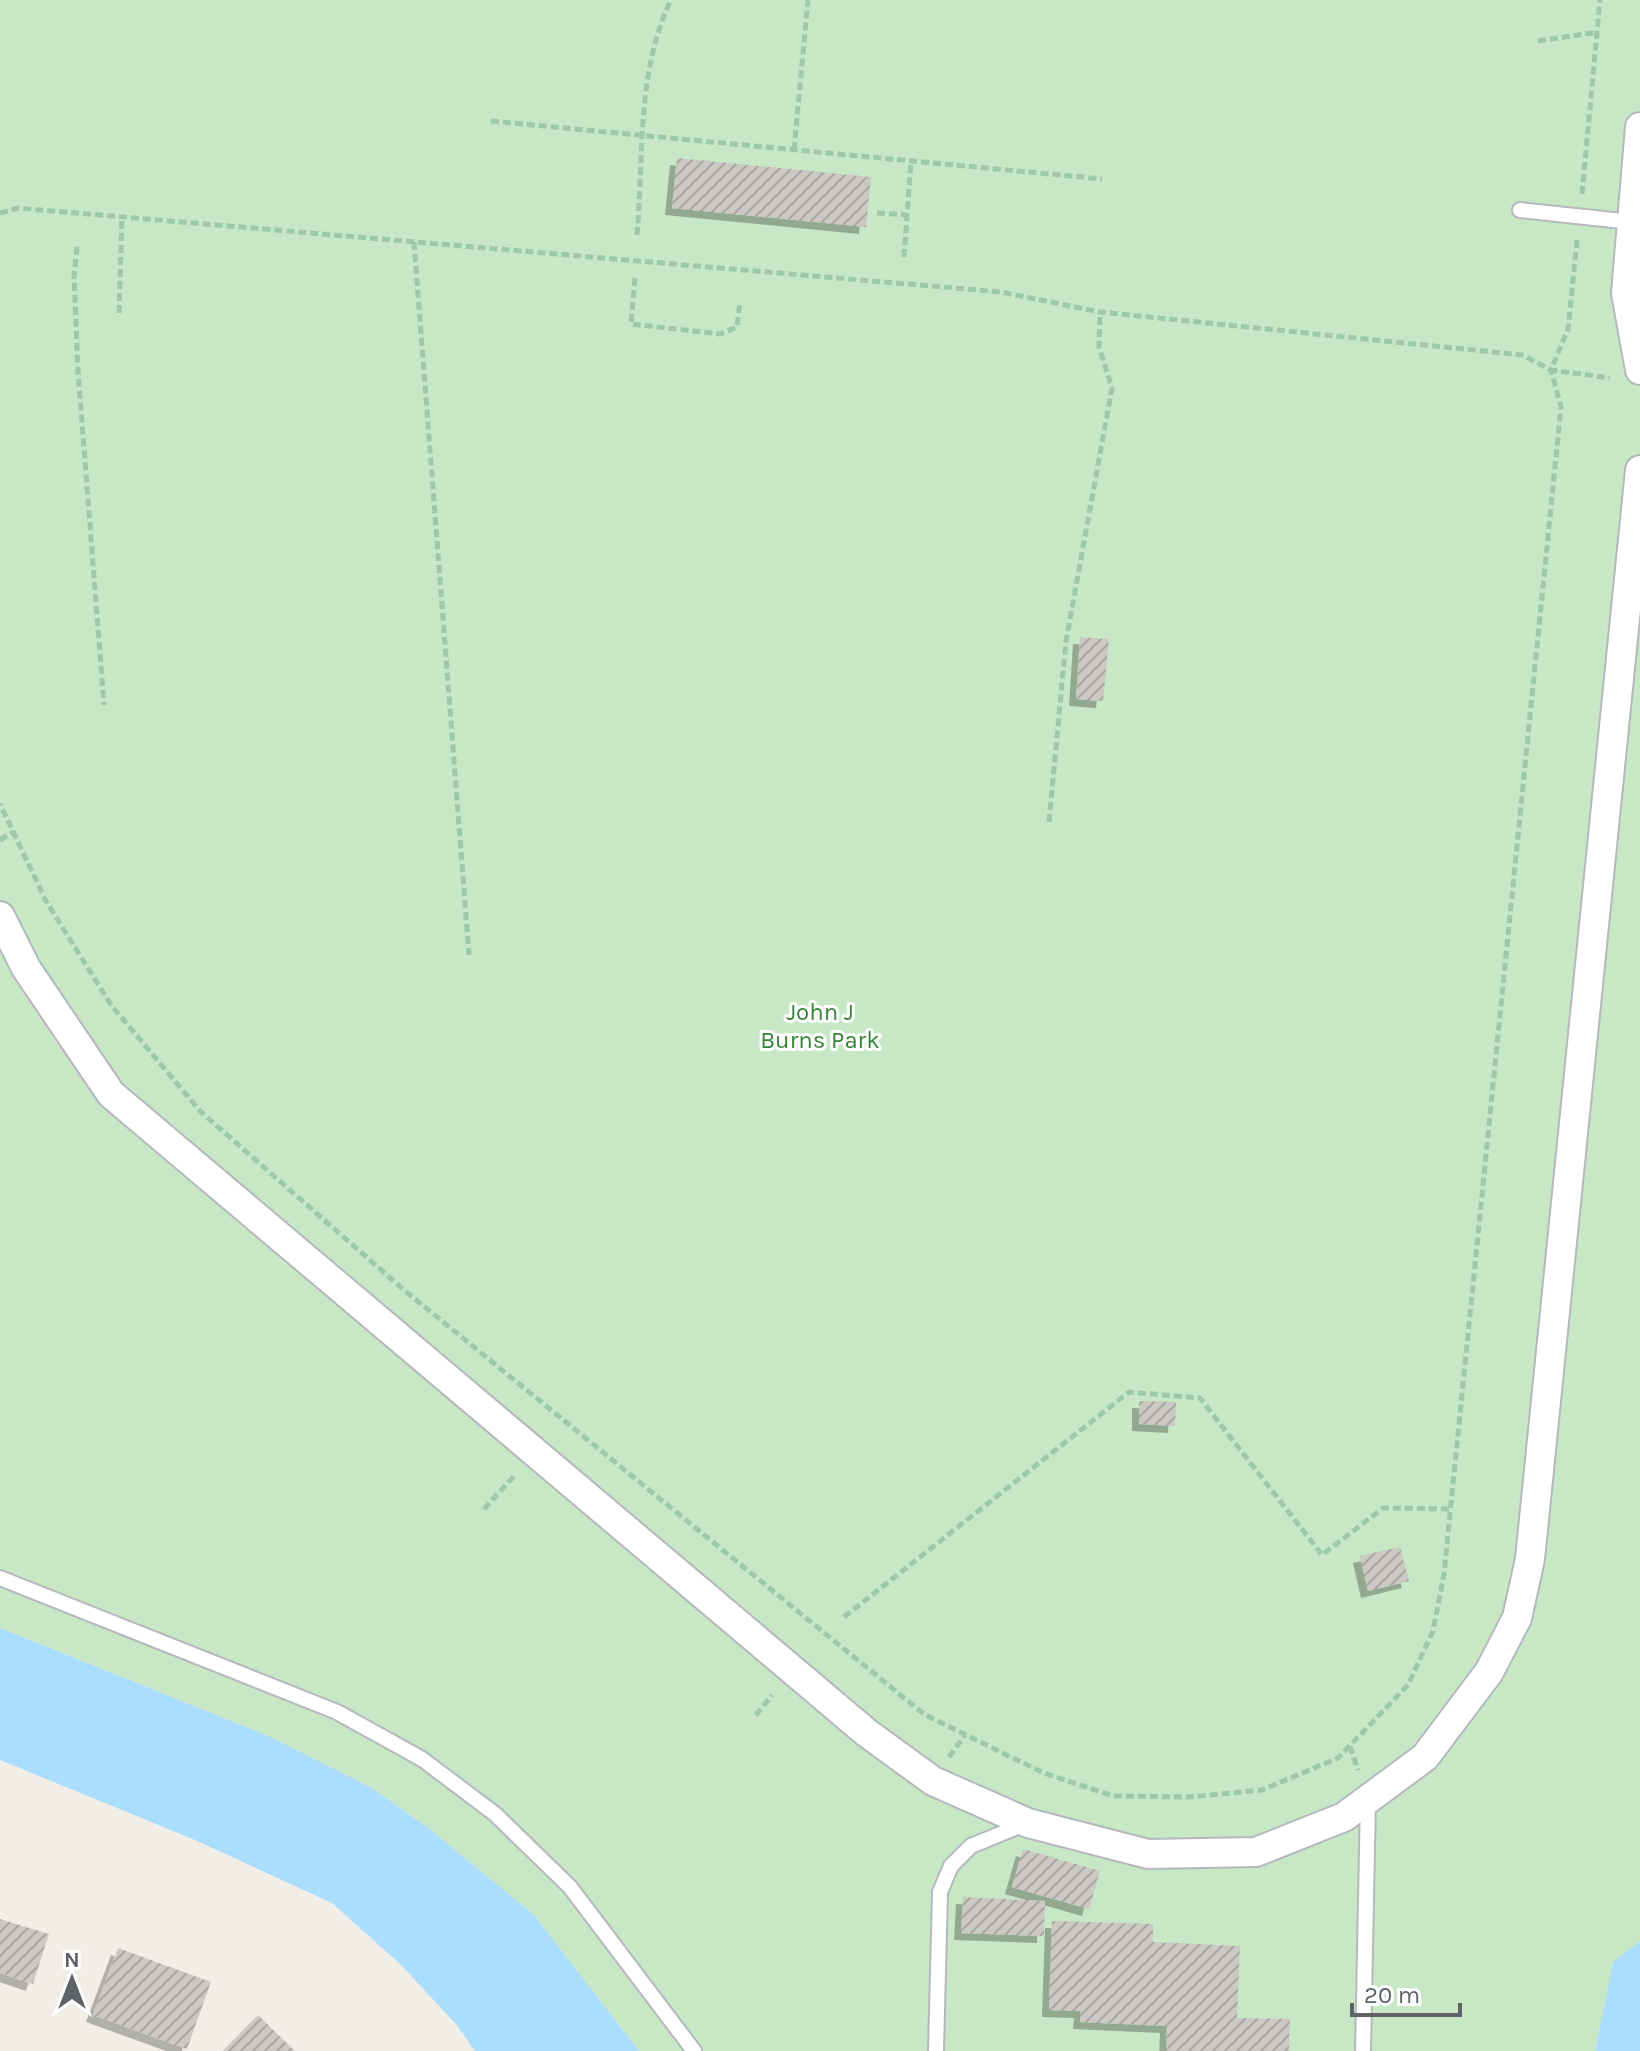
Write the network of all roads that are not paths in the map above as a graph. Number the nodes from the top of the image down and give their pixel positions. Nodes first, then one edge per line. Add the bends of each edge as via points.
1 (1640, 127) edge
2 (1520, 210) dead end
3 (1632, 222) junction
4 (1628, 375) edge
5 (1640, 470) edge
6 (0, 916) edge
7 (0, 952) edge
8 (26, 968) junction
9 (0, 1578) edge
10 (1368, 1797) junction
11 (1028, 1823) junction
12 (694, 2051) edge
13 (936, 2051) edge
14 (1363, 2051) edge

1 - 3 street
2 - 3 lane
3 - 4 street via 1626,293
5 - 10 street via 1530,1559 1517,1618 1489,1672 1425,1757
6 - 8 street
7 - 8 lane
8 - 11 street via 111,1094 867,1733 933,1781
9 - 12 lane via 337,1712 422,1759 495,1814 570,1887
10 - 11 street via 1344,1817 1256,1852 1148,1854
10 - 14 lane
11 - 13 lane via 971,1846 951,1866 940,1892

